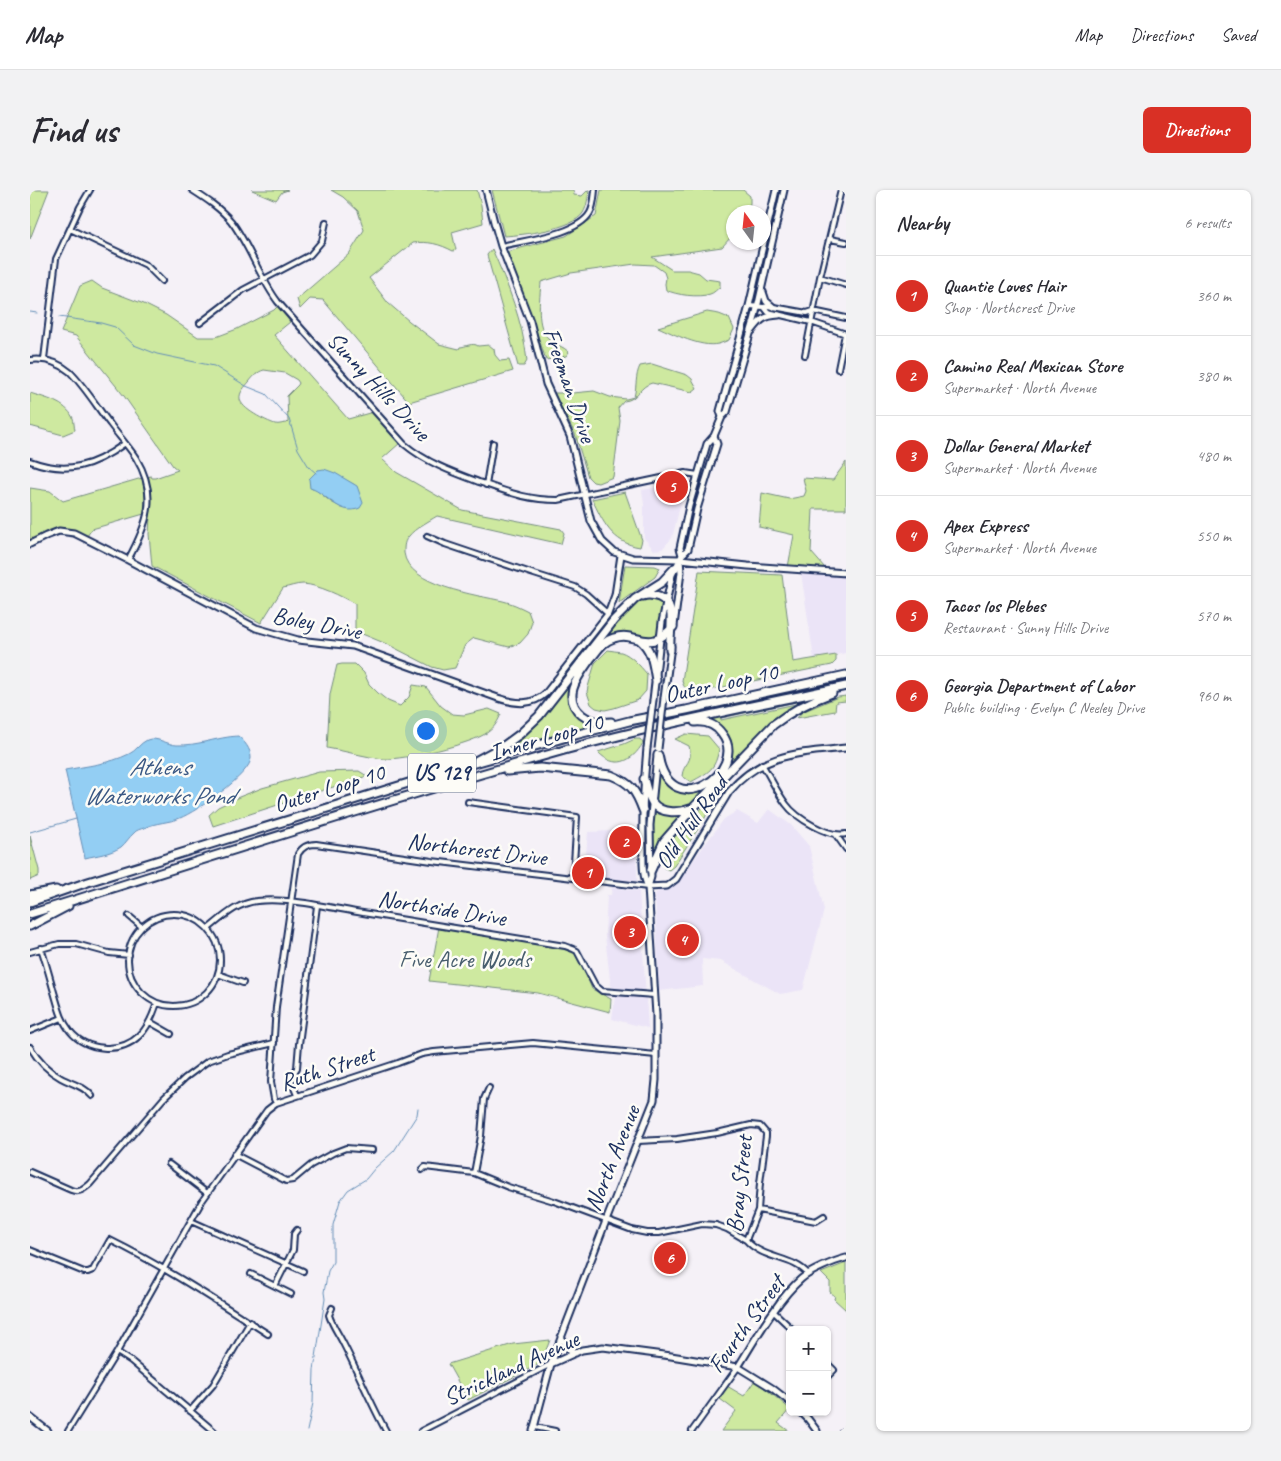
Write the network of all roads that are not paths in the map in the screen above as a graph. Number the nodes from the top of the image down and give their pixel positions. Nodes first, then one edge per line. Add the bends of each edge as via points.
1 (90, 190) edge
2 (192, 190) edge
3 (486, 190) edge
4 (595, 190) edge
5 (776, 190) edge
6 (784, 190) edge
7 (841, 190) edge
8 (326, 222) dead end
9 (70, 229) junction
10 (830, 238) junction
11 (846, 242) edge
12 (501, 246) junction
13 (820, 277) junction
14 (263, 279) junction
15 (162, 281) dead end
16 (846, 285) edge
17 (762, 287) junction
18 (749, 306) junction
19 (758, 307) junction
20 (773, 307) junction
21 (764, 308) junction
22 (813, 311) junction
23 (779, 315) junction
24 (846, 318) edge
25 (811, 322) junction
26 (200, 323) dead end
27 (750, 333) junction
28 (846, 334) edge
29 (805, 355) dead end
30 (44, 359) junction
31 (30, 360) edge
32 (838, 369) dead end
33 (722, 416) junction
34 (714, 436) junction
35 (493, 443) dead end
36 (124, 444) junction
37 (30, 462) edge
38 (698, 476) junction
39 (486, 484) junction
40 (584, 494) junction
41 (427, 536) dead end
42 (30, 544) edge
43 (621, 555) junction
44 (681, 557) junction
45 (128, 560) junction
46 (674, 568) junction
47 (846, 572) edge
48 (635, 598) junction
49 (665, 601) junction
50 (608, 614) junction
51 (672, 629) junction
52 (660, 638) junction
53 (638, 639) junction
54 (670, 650) joint
55 (846, 675) edge
56 (656, 680) junction
57 (846, 687) edge
58 (629, 721) junction
59 (675, 723) junction
60 (846, 748) edge
61 (658, 752) junction
62 (762, 764) junction
63 (457, 768) junction
64 (465, 779) junction
65 (644, 780) junction
66 (468, 802) dead end
67 (652, 802) junction
68 (693, 808) junction
69 (643, 810) junction
70 (846, 834) edge
71 (836, 835) junction
72 (846, 849) edge
73 (651, 870) junction
74 (573, 878) junction
75 (88, 882) junction
76 (648, 887) junction
77 (103, 892) junction
78 (30, 895) edge
79 (30, 902) edge
80 (292, 902) junction
81 (317, 906) junction
82 (30, 914) edge
83 (129, 916) dead end
84 (30, 926) edge
85 (142, 928) junction
86 (208, 929) junction
87 (41, 948) junction
88 (30, 952) edge
89 (129, 955) junction
90 (218, 974) junction
91 (243, 983) dead end
92 (654, 995) junction
93 (157, 1003) junction
94 (62, 1018) junction
95 (150, 1022) junction
96 (30, 1031) edge
97 (170, 1034) dead end
98 (274, 1044) junction
99 (30, 1047) edge
100 (656, 1055) junction
101 (489, 1088) dead end
102 (92, 1096) dead end
103 (297, 1096) junction
104 (276, 1103) junction
105 (638, 1141) junction
106 (372, 1150) dead end
107 (234, 1154) junction
108 (169, 1164) dead end
109 (422, 1170) dead end
110 (30, 1172) edge
111 (474, 1173) junction
112 (207, 1193) junction
113 (758, 1210) junction
114 (824, 1216) dead end
115 (191, 1221) junction
116 (606, 1221) junction
117 (297, 1230) dead end
118 (746, 1240) junction
119 (30, 1250) edge
120 (846, 1258) edge
121 (286, 1264) junction
122 (164, 1269) junction
123 (303, 1271) dead end
124 (251, 1274) dead end
125 (808, 1274) junction
126 (275, 1286) junction
127 (291, 1294) dead end
128 (332, 1308) dead end
129 (774, 1312) junction
130 (250, 1322) junction
131 (789, 1326) edge
132 (268, 1334) dead end
133 (561, 1337) junction
134 (117, 1352) junction
135 (576, 1353) junction
136 (551, 1364) junction
137 (738, 1367) junction
138 (786, 1399) edge
139 (190, 1411) junction
140 (805, 1416) edge
141 (30, 1417) edge
142 (534, 1429) edge
143 (48, 1431) edge
144 (68, 1431) edge
145 (214, 1431) edge
146 (386, 1431) edge
147 (421, 1431) edge
148 (555, 1431) edge
149 (692, 1431) edge
150 (817, 1431) edge

1 - 9 street
2 - 14 street, Sunny Hills Drive via 230,220
3 - 12 main road, Freeman Drive
4 - 12 street via 591,211 574,227
5 - 18 main road
6 - 17 main road
7 - 10 street
8 - 14 street via 322,241 310,255
9 - 15 street via 146,265
9 - 30 street via 54,266
10 - 11 street
10 - 13 street
12 - 40 main road, Freeman Drive via 528,313 546,384 570,436
13 - 16 street
13 - 22 street
14 - 26 street
14 - 39 street, Sunny Hills Drive via 278,302 404,444 431,463
17 - 19 main road
17 - 20 main road via 766,301
18 - 19 street
18 - 33 main road via 720,411
19 - 21 street
19 - 27 main road
20 - 21 street
20 - 22 street via 807,313
21 - 23 street
22 - 24 street
22 - 25 street
23 - 25 street
23 - 27 main road via 763,318
25 - 28 street
25 - 29 street
27 - 33 main road via 728,412
28 - 32 street
30 - 31 street
30 - 36 street via 57,363 74,376
33 - 34 main road
34 - 38 main road via 707,444
34 - 44 main road via 717,444 688,549
35 - 39 street
36 - 37 street via 99,460 81,466 55,468
36 - 45 street via 141,467 148,496 145,526
38 - 40 street, Sunny Hills Drive via 685,473
38 - 44 main road via 680,548
39 - 40 street, Sunny Hills Drive via 539,500 558,500
40 - 43 main road, Freeman Drive via 596,532 614,552
41 - 50 street via 575,587
42 - 45 main road, Boley Drive via 63,531
43 - 44 main road via 641,559
43 - 50 main road via 615,595
44 - 46 main road, North Avenue
44 - 47 main road via 748,566
44 - 51 main road
45 - 50 main road, Boley Drive via 256,628 298,640 353,646 509,702 531,702 542,697
46 - 48 highway via 662,582
46 - 49 main road, North Avenue
48 - 49 highway via 648,594
48 - 63 highway via 539,716 505,745
49 - 51 highway via 670,607
49 - 52 main road, North Avenue
51 - 52 highway
51 - 54 highway
52 - 53 highway via 647,642
52 - 56 main road, North Avenue
53 - 56 highway via 651,654
53 - 58 highway via 623,636 606,642 579,674 573,687 575,705 588,719 603,723
54 - 61 main road, North Avenue, bridge
55 - 58 highway, Outer Loop 10 / US 129
56 - 65 main road, North Avenue, bridge
57 - 59 highway, Inner Loop 10 / US 129
57 - 68 highway via 809,701 779,720
58 - 63 highway, Outer Loop 10 / US 129
59 - 61 highway via 698,722 716,728 727,743 726,764 707,784 688,790 673,786 664,776
59 - 64 highway, Inner Loop 10 / US 129
60 - 62 main road, Old Hull Road via 792,754
61 - 67 main road, North Avenue
62 - 71 street via 786,805 816,827
62 - 76 main road, Old Hull Road via 743,777 730,792 676,879 667,886
63 - 75 highway, Outer Loop 10 / US 129
64 - 69 highway via 514,769 540,768 605,774 629,785 637,794
64 - 77 highway, Inner Loop 10 / US 129
65 - 67 highway
65 - 69 main road, North Avenue
66 - 74 street via 577,817
67 - 68 highway via 672,812
67 - 73 main road, North Avenue
68 - 73 highway via 664,841
69 - 76 main road, North Avenue via 644,879
70 - 71 street
71 - 72 street
73 - 76 main road, North Avenue
74 - 76 street, Northcrest Drive
74 - 80 street, Northcrest Drive via 309,844 298,854
75 - 78 highway
75 - 79 highway, Outer Loop 10 / US 129
76 - 92 main road, North Avenue
77 - 82 highway, US 129
77 - 84 highway
80 - 81 street, Northside Drive
80 - 86 street, Northside Drive via 246,903
80 - 98 street via 276,1007
81 - 92 street, Northside Drive via 573,948 598,989
81 - 103 street via 297,1068 291,1077
83 - 85 street
85 - 86 street via 154,919 183,915
85 - 89 street
86 - 90 street via 220,954
87 - 88 street
87 - 89 street via 76,944
87 - 94 street
89 - 93 street via 129,969 134,982 142,993
90 - 91 street
90 - 93 street via 213,986 194,1002 182,1006
92 - 100 main road, North Avenue
93 - 95 street
94 - 95 street via 80,1040 107,1049 139,1037
94 - 96 street
95 - 97 street
98 - 104 street via 271,1082
98 - 110 street via 208,1061 185,1078 82,1190 71,1190
99 - 102 street via 59,1077 86,1089
100 - 103 street, Ruth Street via 533,1043 434,1052
100 - 105 main road, North Avenue via 654,1100
101 - 111 street via 484,1099
103 - 104 street, Ruth Street
104 - 107 street, Ruth Street
105 - 113 street, Bray Street via 677,1139 760,1126 766,1136
105 - 116 main road, North Avenue
106 - 107 street via 346,1148 333,1152 293,1180 286,1181
107 - 112 street, Ruth Street
108 - 112 street
109 - 111 street via 430,1167
111 - 116 street
112 - 115 street, Ruth Street
113 - 114 street via 816,1221
113 - 118 street, Bray Street
115 - 121 street
115 - 122 street, Ruth Street
116 - 118 street via 647,1233 702,1224 716,1225
116 - 133 main road, North Avenue
117 - 121 street
118 - 125 street, Bray Street via 752,1247 796,1265
119 - 122 street via 88,1272 93,1270 110,1240
120 - 125 main road, Fourth Street
121 - 123 street
121 - 126 street
122 - 130 street
122 - 134 street, Ruth Street
124 - 126 street
125 - 129 main road, Fourth Street via 801,1278
126 - 127 street
128 - 146 street via 331,1322
129 - 131 street
129 - 137 main road, Fourth Street
130 - 132 street
130 - 139 street via 213,1385
133 - 135 main road
133 - 136 main road, North Avenue
134 - 139 street
134 - 144 street, Ruth Street
135 - 136 main road, Strickland Avenue
135 - 137 main road, Strickland Avenue via 610,1347
136 - 142 main road, North Avenue
136 - 147 street, Strickland Avenue
137 - 138 main road
137 - 149 street, Fourth Street
139 - 145 street
140 - 150 main road
141 - 143 main road
142 - 148 street

